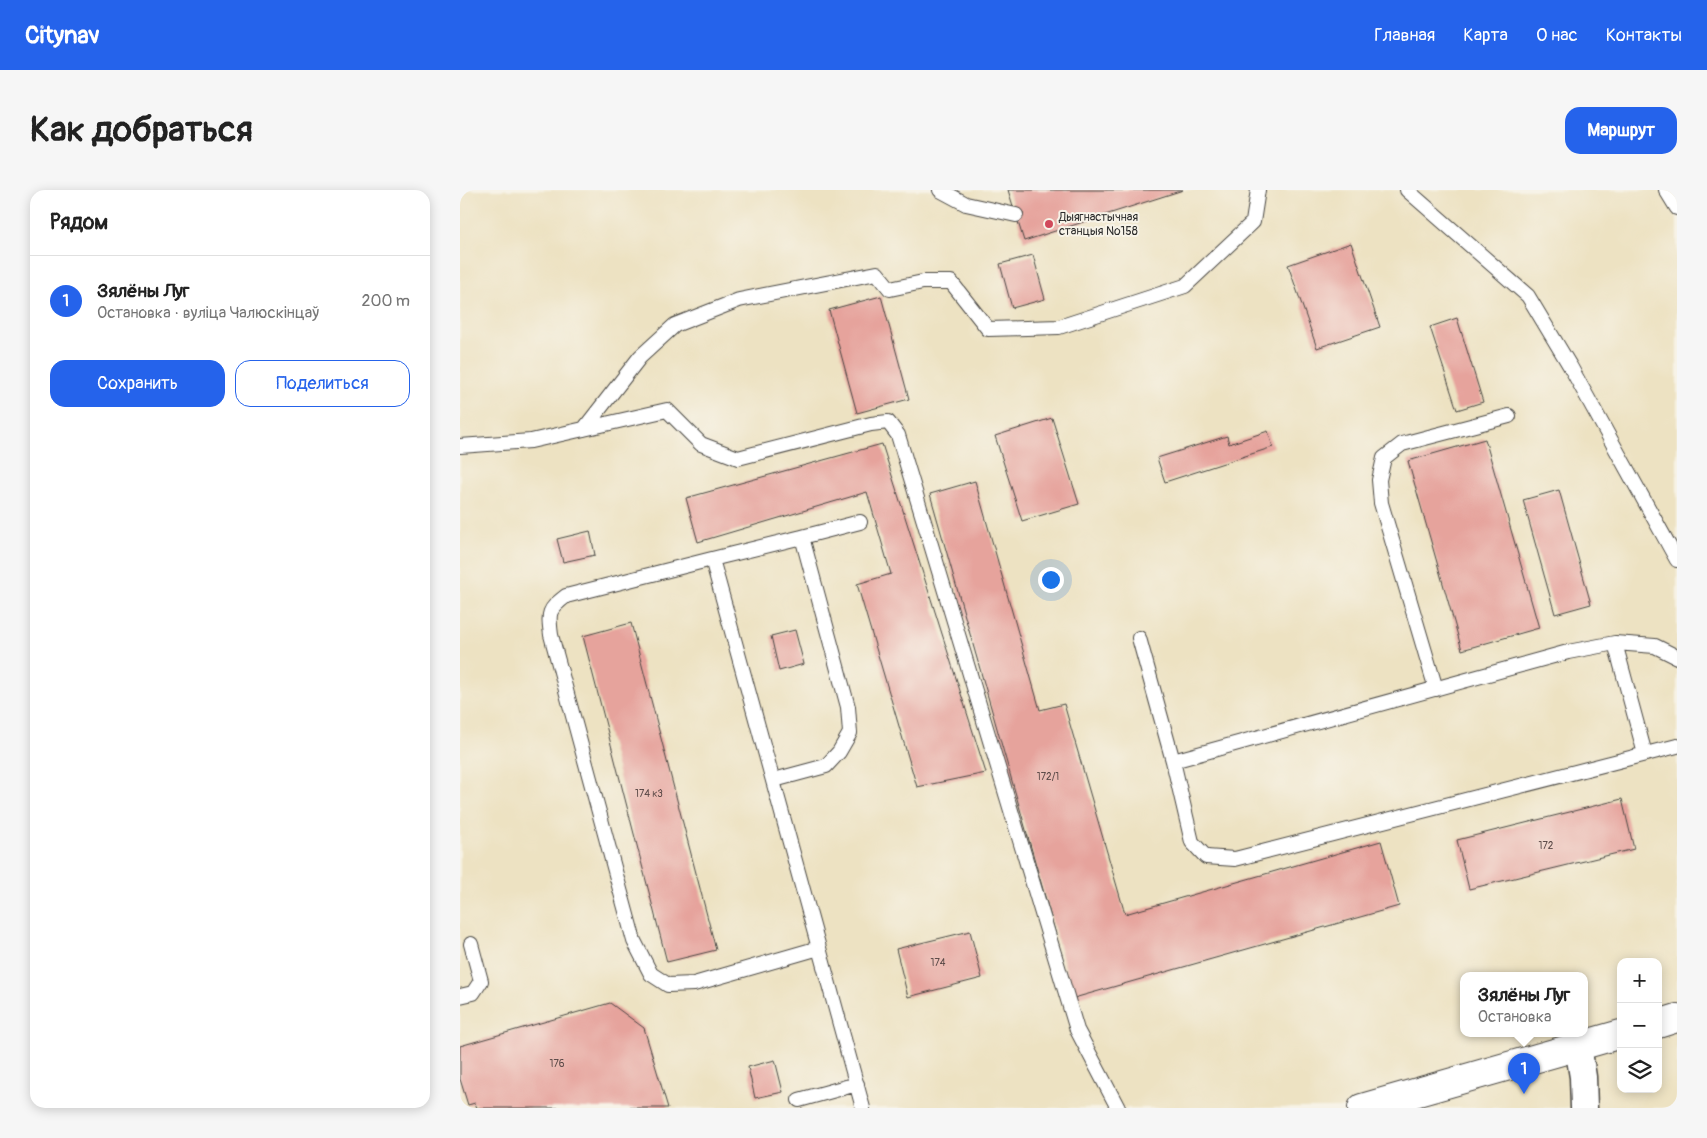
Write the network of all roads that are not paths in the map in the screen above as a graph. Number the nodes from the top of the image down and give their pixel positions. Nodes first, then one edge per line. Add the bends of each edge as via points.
1 (940, 190) edge
2 (1258, 190) edge
3 (1408, 190) edge
4 (1666, 190) edge
5 (1677, 208) edge
6 (1016, 214) dead end
7 (1509, 416) dead end
8 (584, 429) junction
9 (460, 446) edge
10 (860, 522) dead end
11 (802, 537) junction
12 (712, 559) junction
13 (1677, 560) edge
14 (1139, 638) dead end
15 (1614, 643) junction
16 (1677, 658) edge
17 (1436, 689) junction
18 (1677, 746) edge
19 (1645, 754) junction
20 (1173, 761) junction
21 (774, 780) junction
22 (471, 944) dead end
23 (819, 948) junction
24 (460, 996) edge
25 (1677, 1018) edge
26 (1662, 1023) edge
27 (1617, 1035) edge
28 (1578, 1046) junction
29 (856, 1084) junction
30 (799, 1100) dead end
31 (864, 1108) edge
32 (1118, 1108) edge
33 (1362, 1108) edge
34 (1584, 1108) edge

1 - 6 lane via 966,204
2 - 8 lane via 1253,222 1185,286 1059,327 988,329 950,282 923,282 890,289 877,273 739,300 675,325 640,357
3 - 13 lane via 1528,296
4 - 5 lane
7 - 17 lane via 1402,444 1384,458 1379,480 1381,502
8 - 9 lane via 531,441
8 - 32 lane via 667,410 701,444 738,458 888,422 898,435 1077,1030
10 - 11 lane
11 - 12 lane
11 - 21 lane via 848,707 850,733 826,766
12 - 21 lane
12 - 23 lane via 566,596 553,606 548,618 628,922 651,974 668,985 694,984
14 - 20 lane
15 - 16 lane via 1655,646
15 - 17 lane via 1568,652
15 - 19 lane
17 - 20 lane
18 - 19 lane
19 - 20 lane via 1234,859 1206,857 1192,842
21 - 23 lane
22 - 24 lane via 481,981 473,993
23 - 29 lane
25 - 26 main road
27 - 28 main road
28 - 33 main road
28 - 34 street via 1584,1077
29 - 30 lane
29 - 31 lane

